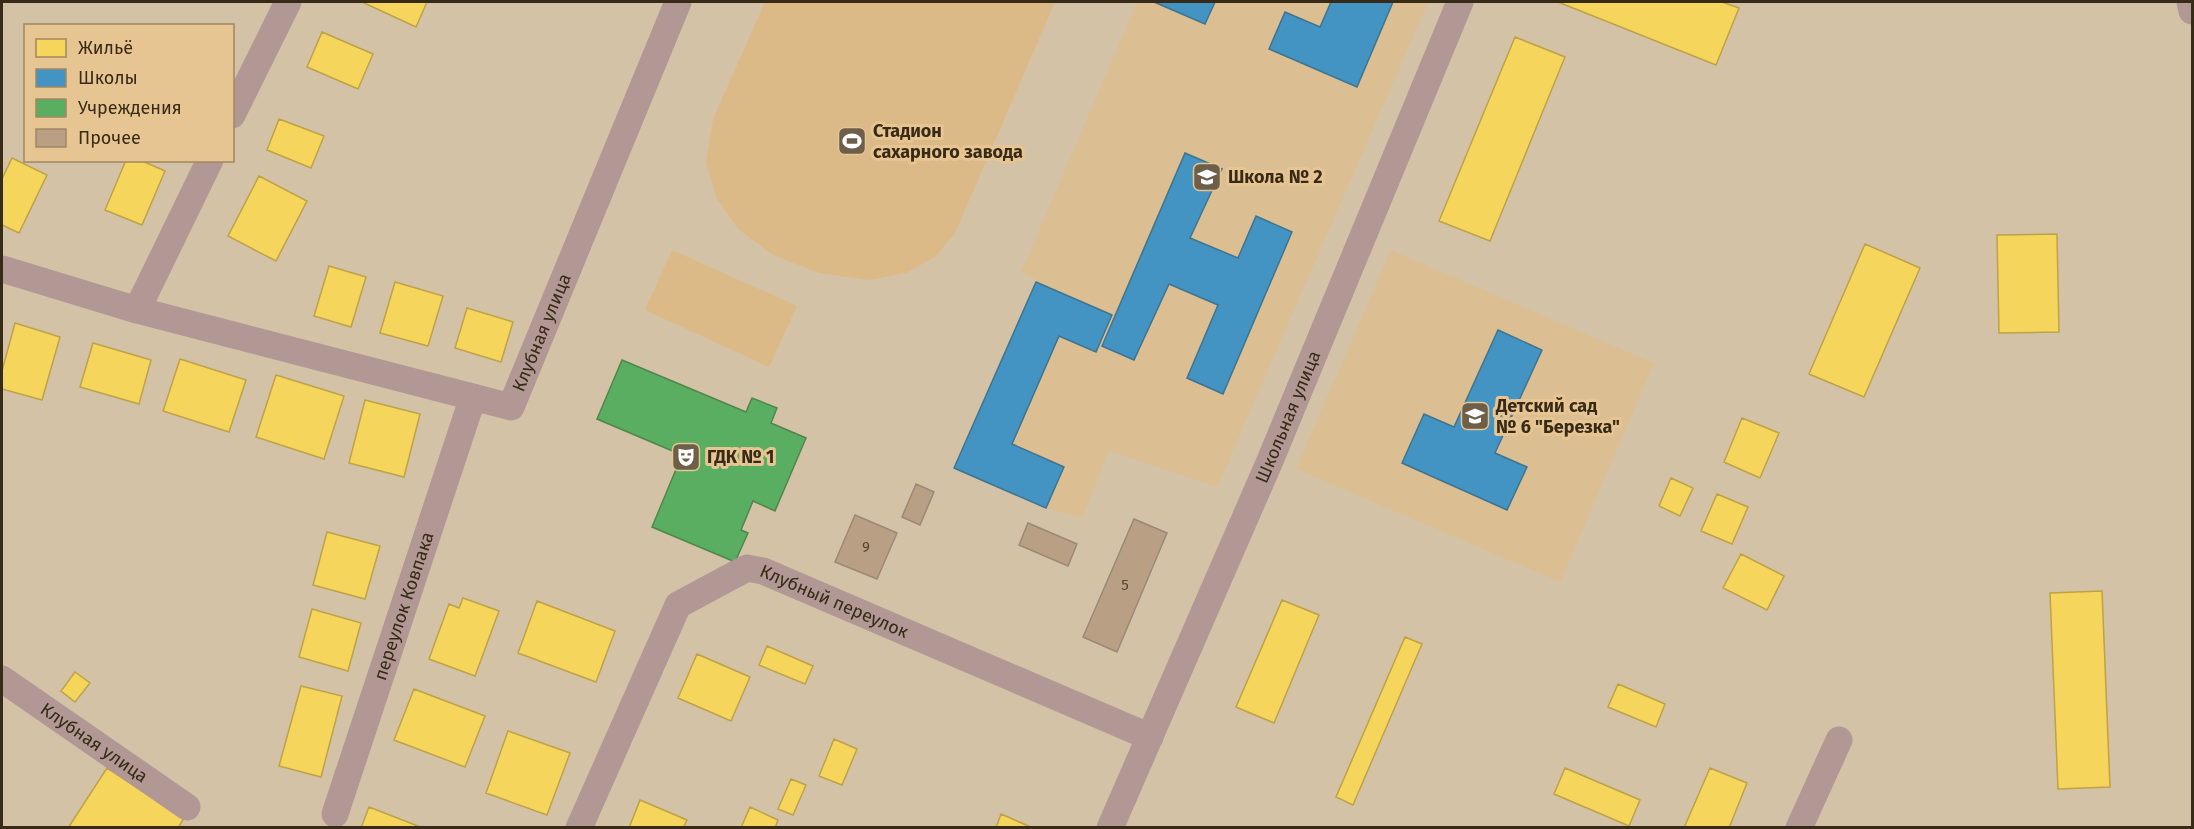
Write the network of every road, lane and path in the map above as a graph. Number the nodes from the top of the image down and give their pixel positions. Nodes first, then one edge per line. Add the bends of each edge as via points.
1 (288, 2) edge
2 (678, 2) edge
3 (1460, 2) edge
4 (2190, 2) edge
5 (2192, 9) edge
6 (234, 111) edge
7 (209, 162) edge
8 (2, 269) edge
9 (137, 309) junction
10 (473, 397) junction
11 (2, 679) edge
12 (1150, 737) junction
13 (1839, 740) dead end
14 (187, 807) dead end
15 (335, 814) dead end
16 (579, 828) edge
17 (1110, 828) edge
18 (1799, 828) edge

1 - 6 street
2 - 10 street, Клубная улица via 511,407
3 - 12 street, Школьная улица via 1269,463
4 - 5 street
7 - 9 street
8 - 9 street, Клубная улица
9 - 10 street, Клубная улица
10 - 15 street, переулок Ковпака
11 - 14 street, Клубная улица
12 - 16 street, Клубный переулок via 763,571 747,568 678,605
12 - 17 street, Школьная улица
13 - 18 street

